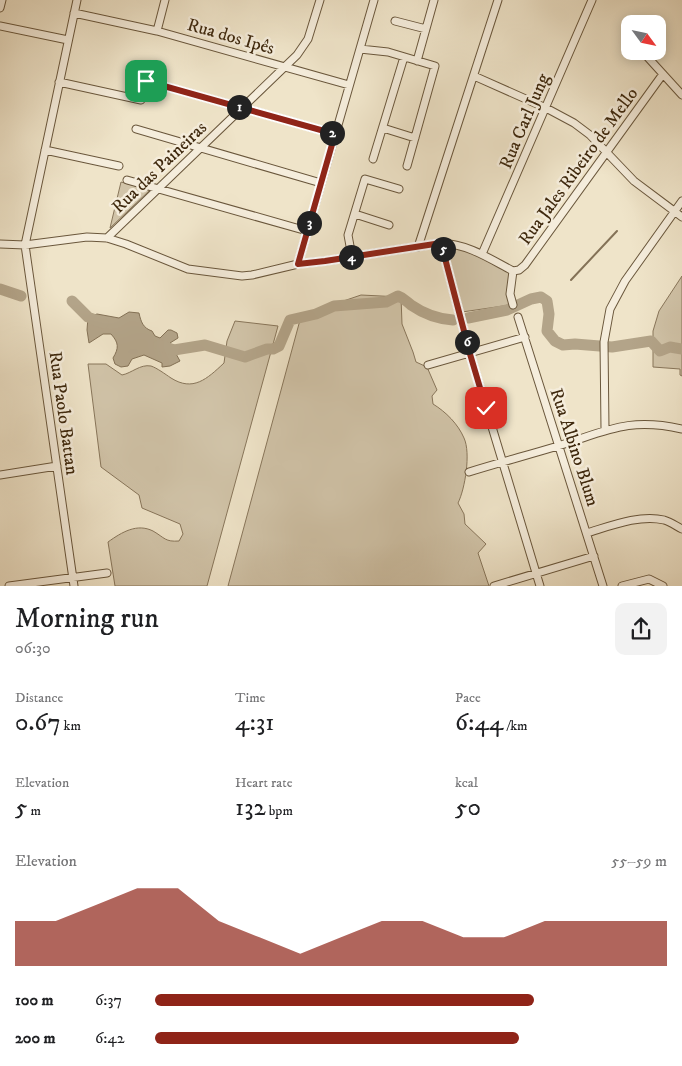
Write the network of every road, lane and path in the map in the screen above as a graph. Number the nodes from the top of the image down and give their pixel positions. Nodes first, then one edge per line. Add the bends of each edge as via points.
1 (2, 0) edge
2 (77, 0) edge
3 (165, 0) edge
4 (320, 0) edge
5 (374, 0) edge
6 (434, 0) edge
7 (498, 0) edge
8 (592, 0) edge
9 (0, 8) edge
10 (74, 13) junction
11 (395, 21) dead end
12 (0, 26) edge
13 (426, 29) junction
14 (156, 31) junction
15 (68, 40) junction
16 (360, 49) junction
17 (404, 57) junction
18 (650, 60) edge
19 (417, 61) junction
20 (285, 67) junction
21 (663, 74) junction
22 (474, 76) junction
23 (146, 81) dead end
24 (60, 82) junction
25 (349, 85) junction
26 (682, 95) edge
27 (141, 100) dead end
28 (242, 108) junction
29 (546, 108) junction
30 (383, 128) junction
31 (136, 130) dead end
32 (335, 134) junction
33 (415, 138) junction
34 (200, 148) junction
35 (45, 150) junction
36 (607, 153) junction
37 (374, 159) dead end
38 (119, 166) dead end
39 (407, 166) dead end
40 (127, 180) dead end
41 (321, 183) junction
42 (158, 189) junction
43 (398, 189) dead end
44 (682, 201) edge
45 (674, 212) junction
46 (355, 214) junction
47 (682, 217) edge
48 (389, 225) dead end
49 (307, 231) junction
50 (107, 238) junction
51 (441, 243) junction
52 (0, 244) edge
53 (25, 245) junction
54 (418, 247) junction
55 (482, 254) junction
56 (352, 257) junction
57 (298, 264) junction
58 (513, 271) junction
59 (513, 305) dead end
60 (518, 317) dead end
61 (525, 338) junction
62 (470, 354) junction
63 (428, 366) dead end
64 (605, 429) junction
65 (682, 429) edge
66 (559, 446) junction
67 (502, 462) junction
68 (57, 466) junction
69 (469, 472) dead end
70 (0, 475) edge
71 (682, 529) edge
72 (587, 533) junction
73 (594, 556) junction
74 (107, 573) dead end
75 (536, 573) junction
76 (72, 577) junction
77 (9, 586) edge
78 (74, 586) edge
79 (494, 586) edge
80 (540, 586) edge
81 (604, 586) edge
82 (622, 586) edge
83 (662, 586) edge

1 - 9 street
2 - 10 street
3 - 14 street
4 - 20 street, Rua das Paineiras via 308,39
5 - 16 street
6 - 13 street
7 - 22 street
8 - 29 street, Rua Carl Jung
10 - 14 street, Rua dos Ipês
10 - 15 street
11 - 13 street
12 - 15 street
13 - 19 street
14 - 20 street, Rua dos Ipês
15 - 24 street
16 - 17 street
16 - 25 street
17 - 19 street
17 - 30 street
18 - 21 street
19 - 33 street via 435,66
20 - 25 street, Rua dos Ipês
20 - 28 street, Rua das Paineiras
21 - 26 street
21 - 36 street, Rua Jales Ribeiro de Mello
22 - 29 street
22 - 54 street
23 - 28 street
24 - 27 street
24 - 35 street
25 - 32 street
28 - 32 street
28 - 34 street, Rua das Paineiras
29 - 36 street via 582,128
29 - 55 street, Rua Carl Jung
30 - 33 street
30 - 37 street
31 - 34 street
32 - 41 street
33 - 39 street
34 - 41 street
34 - 42 street, Rua das Paineiras
35 - 38 street
35 - 53 street
36 - 45 street via 634,181
36 - 58 street, Rua Jales Ribeiro de Mello via 526,265
40 - 42 street
41 - 49 street
42 - 49 street
42 - 50 street, Rua das Paineiras
43 - 46 street via 365,179
44 - 45 street
45 - 47 street
45 - 64 street via 616,297 607,320 604,342
46 - 48 street
46 - 56 street via 348,235
49 - 57 street
50 - 53 street via 77,237
50 - 57 street via 194,270 247,275
51 - 54 street
51 - 55 street
51 - 62 street
52 - 53 street
53 - 68 street, Rua Paolo Battan
54 - 56 street
55 - 58 street
56 - 57 street
58 - 59 street via 510,294
60 - 61 street, Rua Albino Blum
61 - 62 street
61 - 66 street, Rua Albino Blum
62 - 63 street
62 - 67 street
64 - 65 street via 644,423
64 - 66 street
66 - 67 street
66 - 72 street, Rua Albino Blum
67 - 69 street
67 - 75 street
68 - 70 street
68 - 76 street, Rua Paolo Battan
71 - 72 street via 665,520 654,519 625,522
72 - 73 street, Rua Albino Blum
73 - 75 street
73 - 81 street, Rua Albino Blum
74 - 76 street
75 - 79 street
75 - 80 street
76 - 77 street
76 - 78 street, Rua Paolo Battan
82 - 83 street via 649,579

